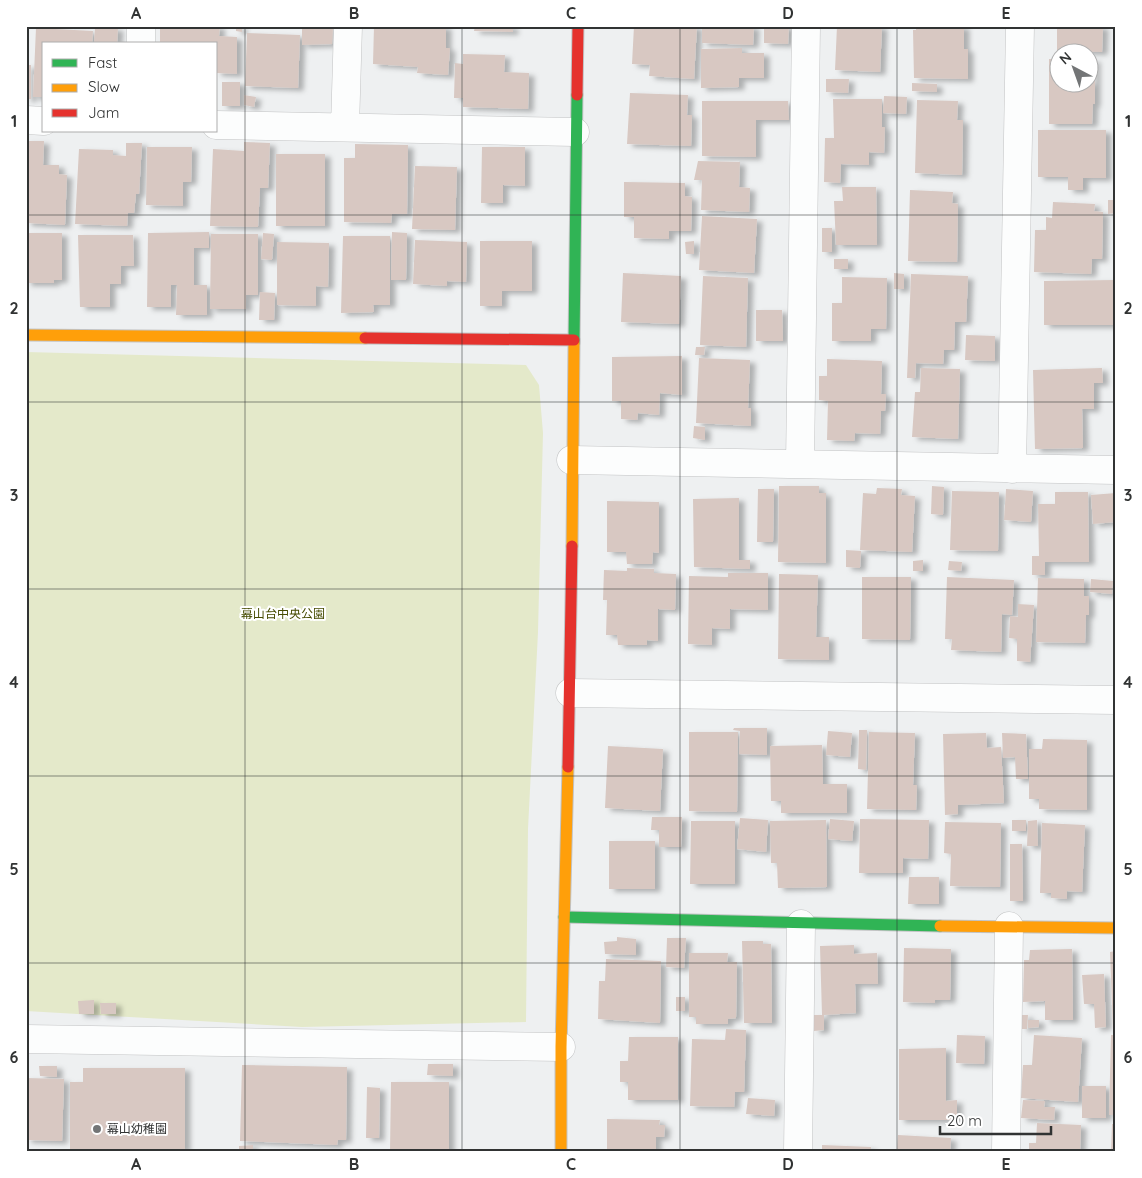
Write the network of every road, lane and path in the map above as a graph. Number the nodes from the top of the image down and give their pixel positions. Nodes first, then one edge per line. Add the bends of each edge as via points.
1 (141, 26) edge
2 (348, 26) edge
3 (578, 26) edge
4 (806, 26) edge
5 (1020, 26) edge
6 (141, 42) edge
7 (26, 120) edge
8 (42, 121) edge
9 (218, 125) edge
10 (345, 127) junction
11 (575, 132) junction
12 (26, 335) edge
13 (574, 340) junction
14 (571, 460) junction
15 (800, 464) junction
16 (1012, 469) junction
17 (1116, 470) edge
18 (570, 693) junction
19 (1116, 700) edge
20 (564, 917) junction
21 (801, 924) junction
22 (1009, 926) junction
23 (1116, 928) edge
24 (26, 1039) edge
25 (561, 1047) junction
26 (561, 1152) edge
27 (798, 1152) edge
28 (1006, 1152) edge

1 - 6 street
2 - 10 street
3 - 11 street
4 - 15 street
5 - 16 street
7 - 8 street
9 - 10 street
10 - 11 street
11 - 13 street
12 - 13 street
13 - 14 street
14 - 15 street
14 - 18 street
15 - 16 street
16 - 17 street
18 - 19 street
18 - 20 street
20 - 21 street
20 - 25 street
21 - 22 street
21 - 27 street
22 - 23 street
22 - 28 street
24 - 25 street
25 - 26 street

